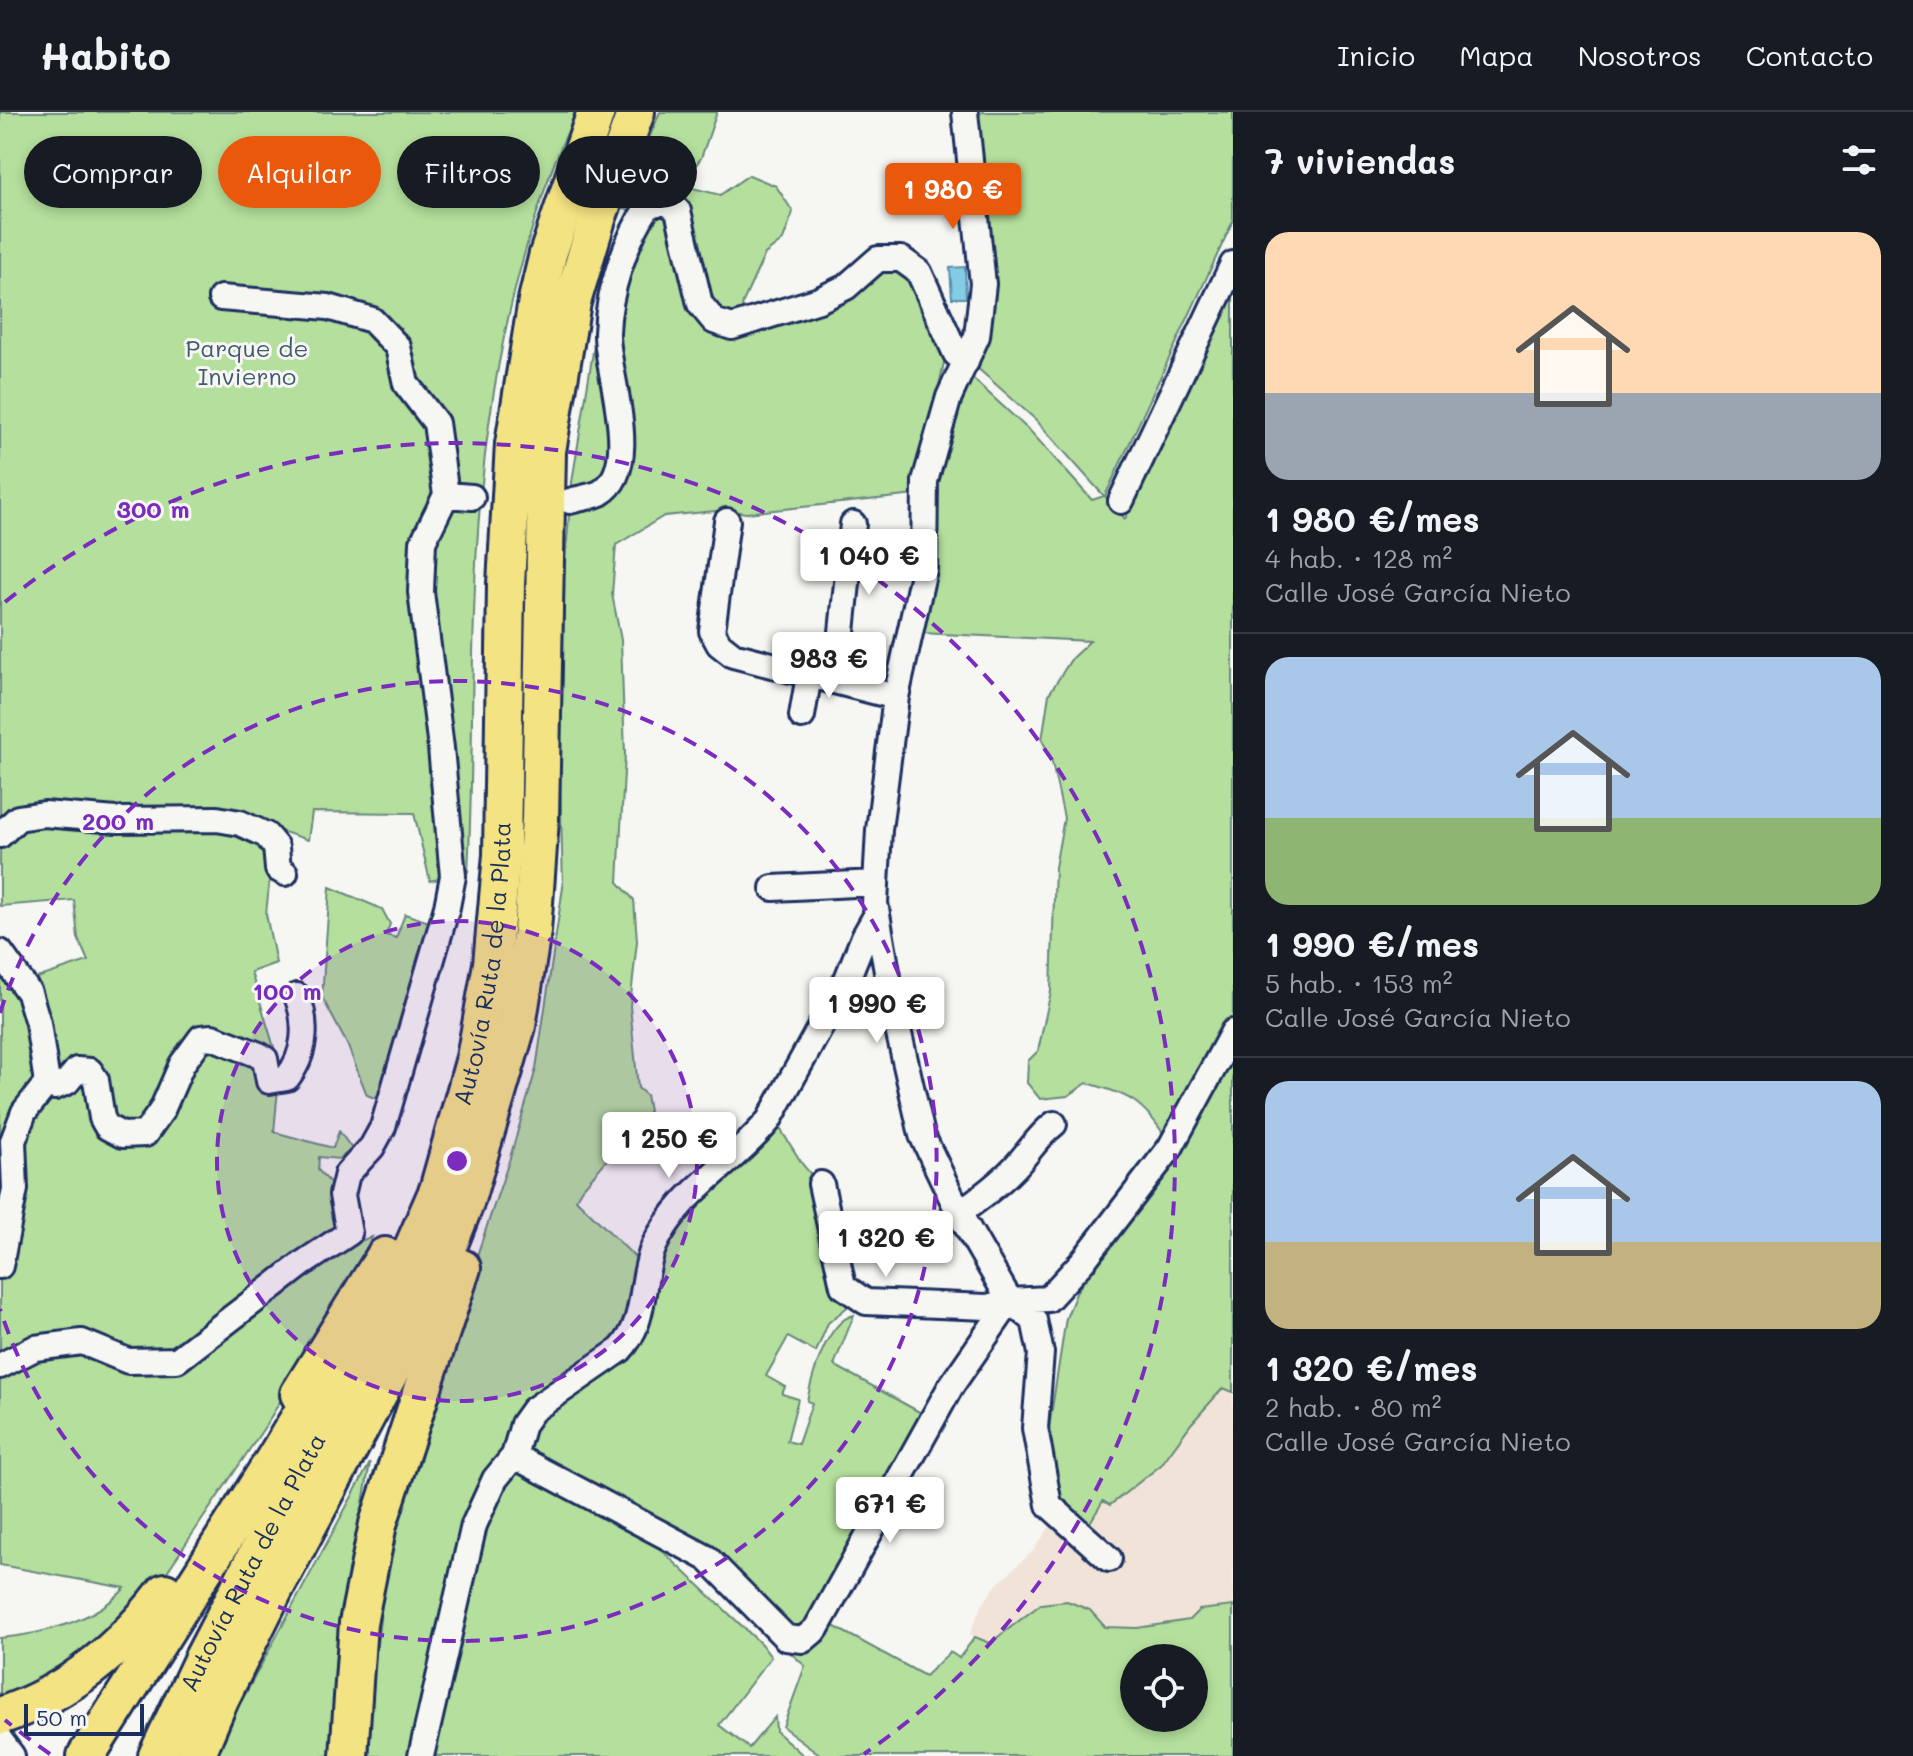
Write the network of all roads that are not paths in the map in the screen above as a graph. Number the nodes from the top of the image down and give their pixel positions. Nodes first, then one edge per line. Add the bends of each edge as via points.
1 (596, 112) edge
2 (636, 112) edge
3 (965, 112) edge
4 (1233, 264) edge
5 (221, 298) dead end
6 (966, 362) junction
7 (446, 495) junction
8 (472, 497) dead end
9 (570, 501) dead end
10 (1121, 501) dead end
11 (727, 521) dead end
12 (853, 524) dead end
13 (809, 675) junction
14 (837, 681) junction
15 (896, 697) junction
16 (802, 716) dead end
17 (504, 733) junction
18 (0, 835) edge
19 (285, 873) dead end
20 (876, 883) junction
21 (773, 888) dead end
22 (877, 914) junction
23 (0, 952) edge
24 (297, 996) dead end
25 (517, 1026) junction
26 (1233, 1032) edge
27 (47, 1083) junction
28 (1054, 1124) dead end
29 (821, 1184) dead end
30 (959, 1213) junction
31 (385, 1256) junction
32 (0, 1266) edge
33 (1010, 1301) junction
34 (0, 1366) edge
35 (514, 1456) junction
36 (658, 1533) junction
37 (1109, 1559) dead end
38 (776, 1650) dead end
39 (0, 1716) edge
40 (0, 1740) edge
41 (91, 1747) edge
42 (12, 1756) edge
43 (157, 1756) edge
44 (196, 1756) edge
45 (349, 1756) edge
46 (421, 1756) edge

1 - 17 highway, Autovía Ruta de la Plata via 548,254 522,384 506,584
2 - 25 highway, Autovía Ruta de la Plata via 572,302 547,451 540,819 532,931
3 - 6 street via 983,284 977,336
4 - 10 street
5 - 7 street via 328,307 372,320 398,347 406,384 436,423
6 - 9 street via 956,354 919,272 901,259 878,259 846,287 819,300 732,327 714,321 700,304 678,211 666,201 649,205 633,229 616,279 607,334 619,409 616,476 600,492
6 - 15 street via 949,397 925,481 924,569
7 - 8 street
7 - 34 street via 423,542 421,592 453,876 383,1127 347,1174 342,1195 349,1233 177,1360 128,1361 82,1342 35,1348
11 - 13 street via 712,631 733,655
12 - 14 street
13 - 14 street
13 - 16 street
14 - 15 street
15 - 20 street
17 - 31 highway via 473,961 452,1058 416,1177
17 - 43 highway, Autovía Ruta de la Plata via 502,855 492,964 475,1058 438,1190 356,1369
18 - 19 street via 18,818 44,814 217,819 266,835 276,847 278,869
20 - 21 street
20 - 22 street
22 - 30 street via 922,1135
22 - 35 street via 769,1120 689,1194 654,1247 631,1338 533,1410
23 - 27 street via 29,993
24 - 27 street via 303,1044 299,1064 287,1078 269,1081 265,1059 259,1055 212,1037 201,1038 145,1134 122,1135 107,1127 90,1071 77,1070 55,1087
25 - 44 highway, Autovía Ruta de la Plata via 465,1203 438,1272
25 - 45 highway via 506,1117 490,1185 378,1524 358,1623
26 - 33 street via 1170,1148 1083,1261 1048,1299
27 - 32 street via 24,1112 13,1141 15,1189
28 - 30 street via 989,1193
29 - 33 street via 843,1286 866,1302 987,1307
30 - 33 street
31 - 39 highway via 261,1454 142,1621 76,1680
31 - 41 highway via 307,1407
33 - 36 street via 951,1386 816,1629 803,1640 786,1638 707,1558
33 - 37 street via 1034,1320 1041,1353 1035,1428 1049,1505
35 - 36 street
35 - 46 street via 495,1479 474,1525
36 - 38 street
40 - 42 street

